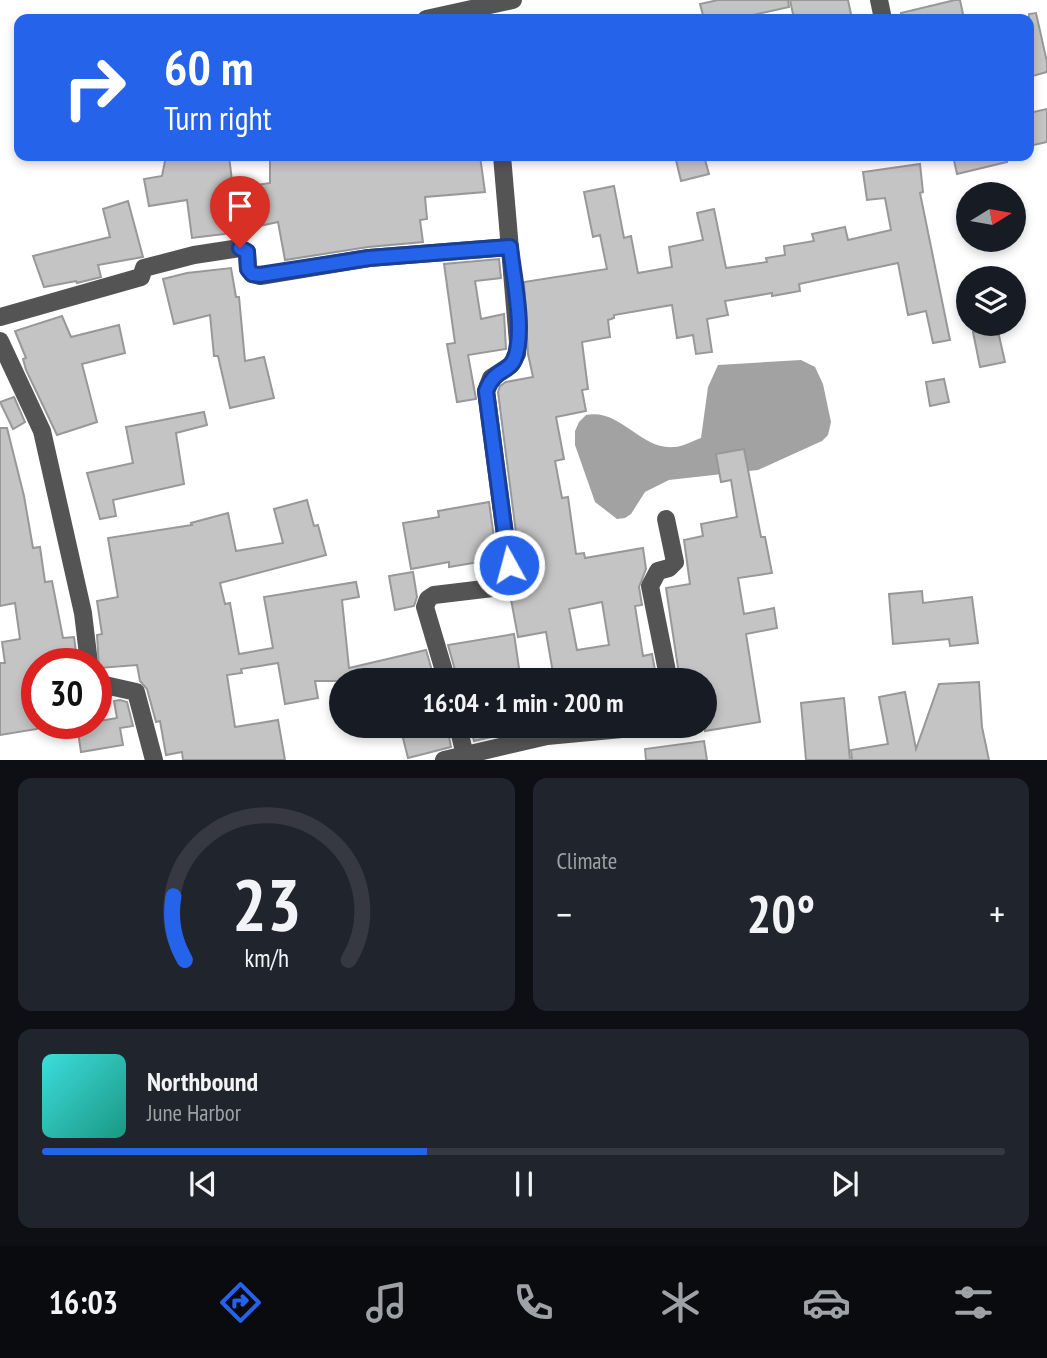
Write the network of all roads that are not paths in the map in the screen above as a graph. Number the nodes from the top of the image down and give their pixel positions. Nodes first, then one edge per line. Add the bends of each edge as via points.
1 (513, 0) edge
2 (491, 11) edge
3 (467, 14) edge
4 (502, 161) edge
5 (510, 247) junction
6 (0, 317) edge
7 (0, 341) edge
8 (666, 519) dead end
9 (87, 648) edge
10 (443, 668) edge
11 (666, 668) edge
12 (112, 687) edge
13 (461, 738) edge
14 (539, 738) edge
15 (465, 757) edge
16 (154, 760) edge
17 (444, 760) edge

1 - 2 street
2 - 3 street
4 - 5 street
5 - 6 street via 369,258 260,275 248,269 247,252 240,248 144,268 141,277
5 - 10 street via 517,354 511,365 491,378 486,391 509,565 501,587 434,595 428,600 425,607
7 - 9 street via 42,431
8 - 11 street via 675,562 658,571 650,586
12 - 16 street via 136,692
13 - 15 street
14 - 15 street
15 - 17 street

